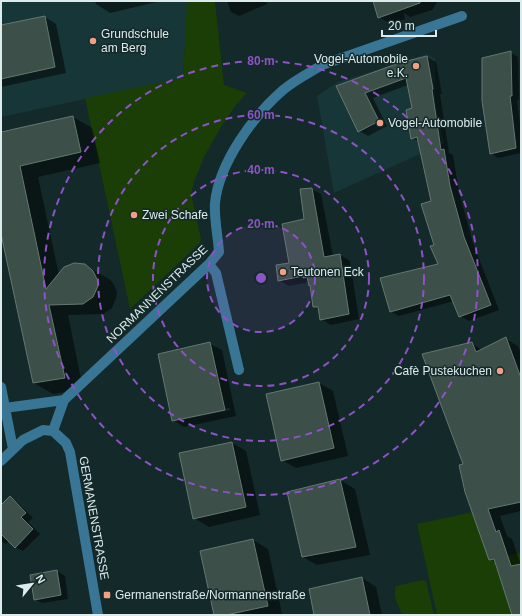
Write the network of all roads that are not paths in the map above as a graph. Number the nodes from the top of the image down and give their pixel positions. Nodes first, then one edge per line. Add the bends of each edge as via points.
1 (462, 16) dead end
2 (209, 264) junction
3 (239, 370) dead end
4 (1, 387) edge
5 (64, 400) junction
6 (5, 408) junction
7 (53, 431) junction
8 (13, 449) junction
9 (1, 461) edge
10 (98, 615) edge

1 - 2 street, NORMANNENSTRASSE via 322,65 302,76 270,102 237,146 222,172 215,205 219,252
2 - 3 street via 216,273
2 - 5 street, NORMANNENSTRASSE
4 - 6 street
5 - 6 street
5 - 7 street, NORMANNENSTRASSE
6 - 8 street
7 - 8 street via 43,430 36,433
7 - 10 street, GERMANENSTRASSE via 66,443 70,452
8 - 9 street

